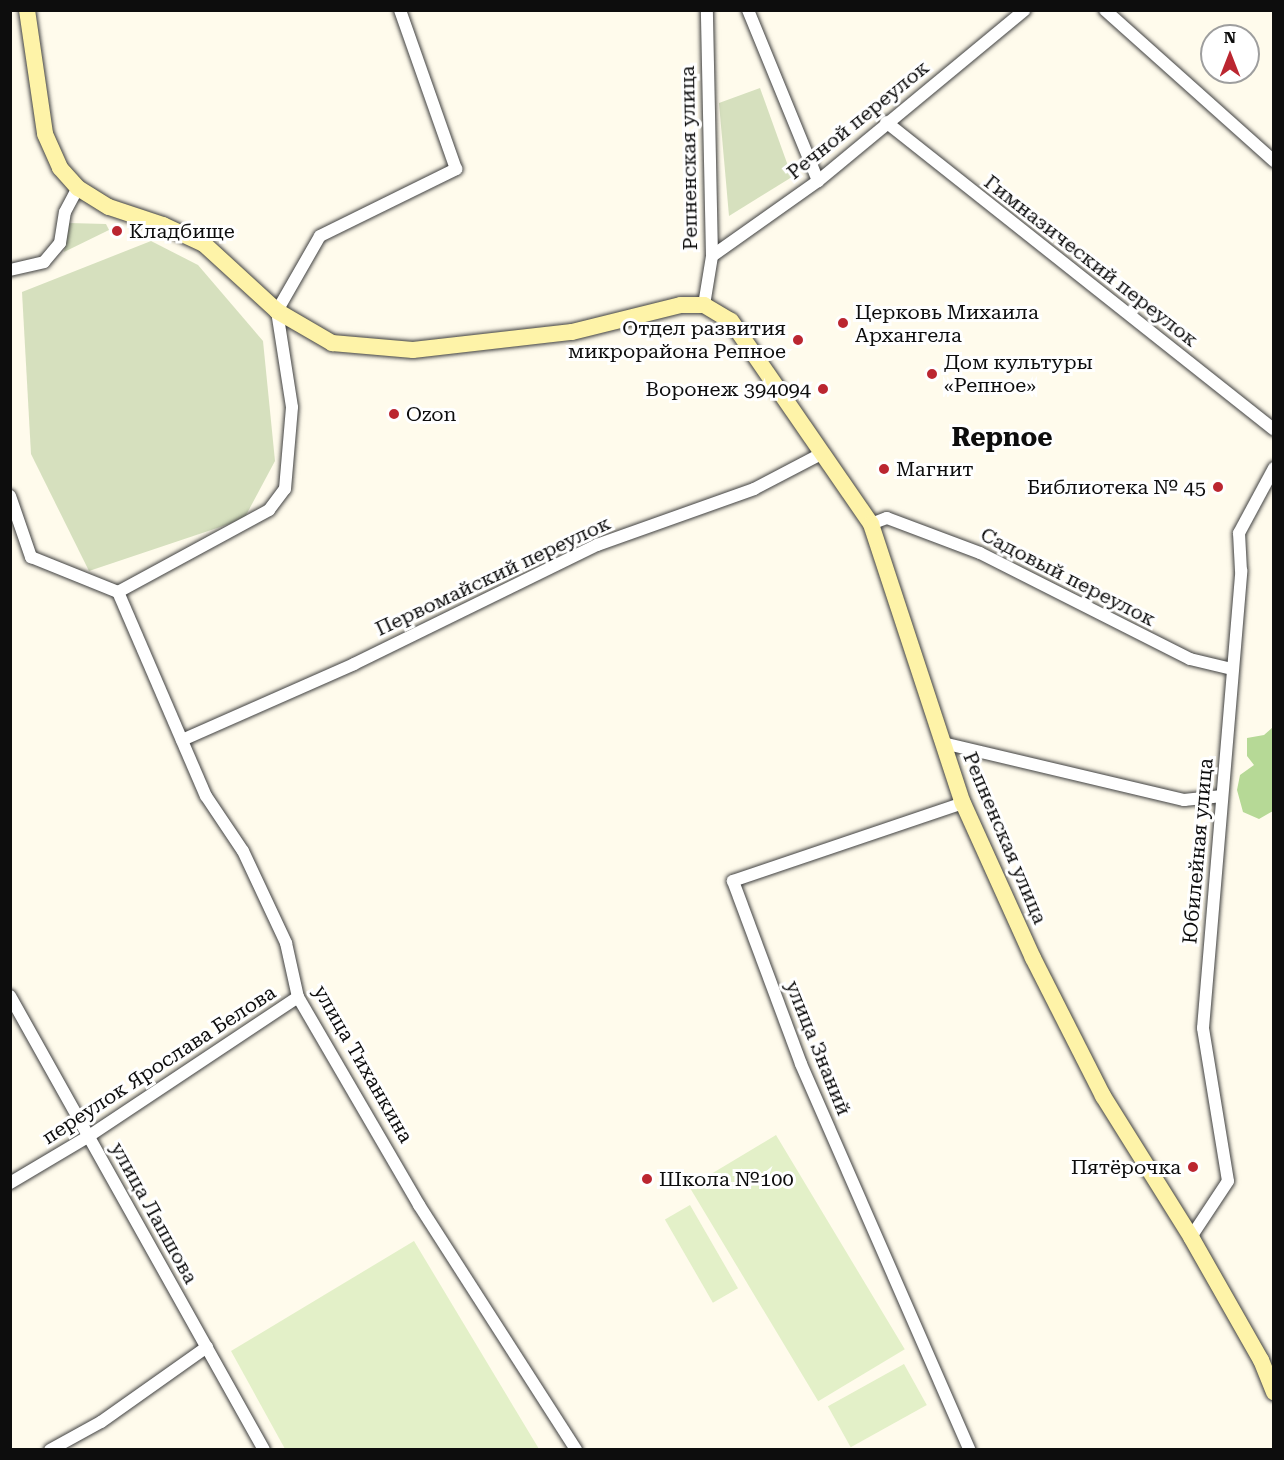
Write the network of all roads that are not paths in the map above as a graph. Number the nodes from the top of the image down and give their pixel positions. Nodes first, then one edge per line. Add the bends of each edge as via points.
1 (27, 10) edge
2 (400, 10) edge
3 (707, 10) edge
4 (748, 10) edge
5 (1025, 10) edge
6 (1105, 10) edge
7 (886, 122) junction
8 (1274, 161) edge
9 (818, 181) junction
10 (78, 188) junction
11 (712, 256) junction
12 (10, 270) edge
13 (704, 305) junction
14 (277, 311) junction
15 (1274, 430) edge
16 (823, 453) junction
17 (1274, 468) edge
18 (10, 496) edge
19 (871, 524) junction
20 (118, 592) junction
21 (1232, 669) junction
22 (182, 740) junction
23 (943, 743) junction
24 (1220, 796) junction
25 (963, 803) junction
26 (10, 996) edge
27 (298, 997) junction
28 (89, 1136) junction
29 (10, 1183) edge
30 (1191, 1237) junction
31 (207, 1347) junction
32 (1274, 1392) edge
33 (50, 1449) edge
34 (264, 1449) edge
35 (576, 1449) edge
36 (970, 1449) edge

1 - 10 street via 45,134 60,168
2 - 14 street via 456,169 320,236
3 - 11 street, Репненская улица
4 - 9 street
5 - 7 street, Речной переулок
6 - 8 street
7 - 9 street, Речной переулок
7 - 15 street, Гимназический переулок
9 - 11 street, Речной переулок
10 - 12 street via 65,212 60,243 44,262
10 - 14 street via 109,207 204,244
11 - 13 street, Репненская улица
13 - 14 street via 681,305 572,333 413,350 332,343
13 - 16 street, Репненская улица via 731,321
14 - 20 street via 292,407 285,489 269,510
16 - 19 street, Репненская улица
16 - 22 street, Первомайский переулок via 754,489 597,546 354,664
17 - 21 street, Юбилейная улица via 1239,533 1241,571
18 - 20 street via 31,557
19 - 21 street, Садовый переулок via 887,518 980,553 1190,659
19 - 23 street, Репненская улица
20 - 22 street, улица Тиханкина
21 - 24 street, Юбилейная улица
22 - 27 street, улица Тиханкина via 206,796 243,851 286,943
23 - 24 street via 1185,800
23 - 25 street, Репненская улица
24 - 30 street, Юбилейная улица via 1203,1029 1228,1181
25 - 30 street, Репненская улица via 1032,958 1103,1096
25 - 36 street, улица Знаний via 733,881 801,1064
26 - 28 street, улица Лапшова
27 - 28 street, переулок Ярослава Белова
27 - 35 street, улица Тиханкина via 419,1204
28 - 29 street, переулок Ярослава Белова
28 - 31 street, улица Лапшова
30 - 32 street, Репненская улица via 1261,1360
31 - 33 street via 101,1422
31 - 34 street, улица Лапшова

